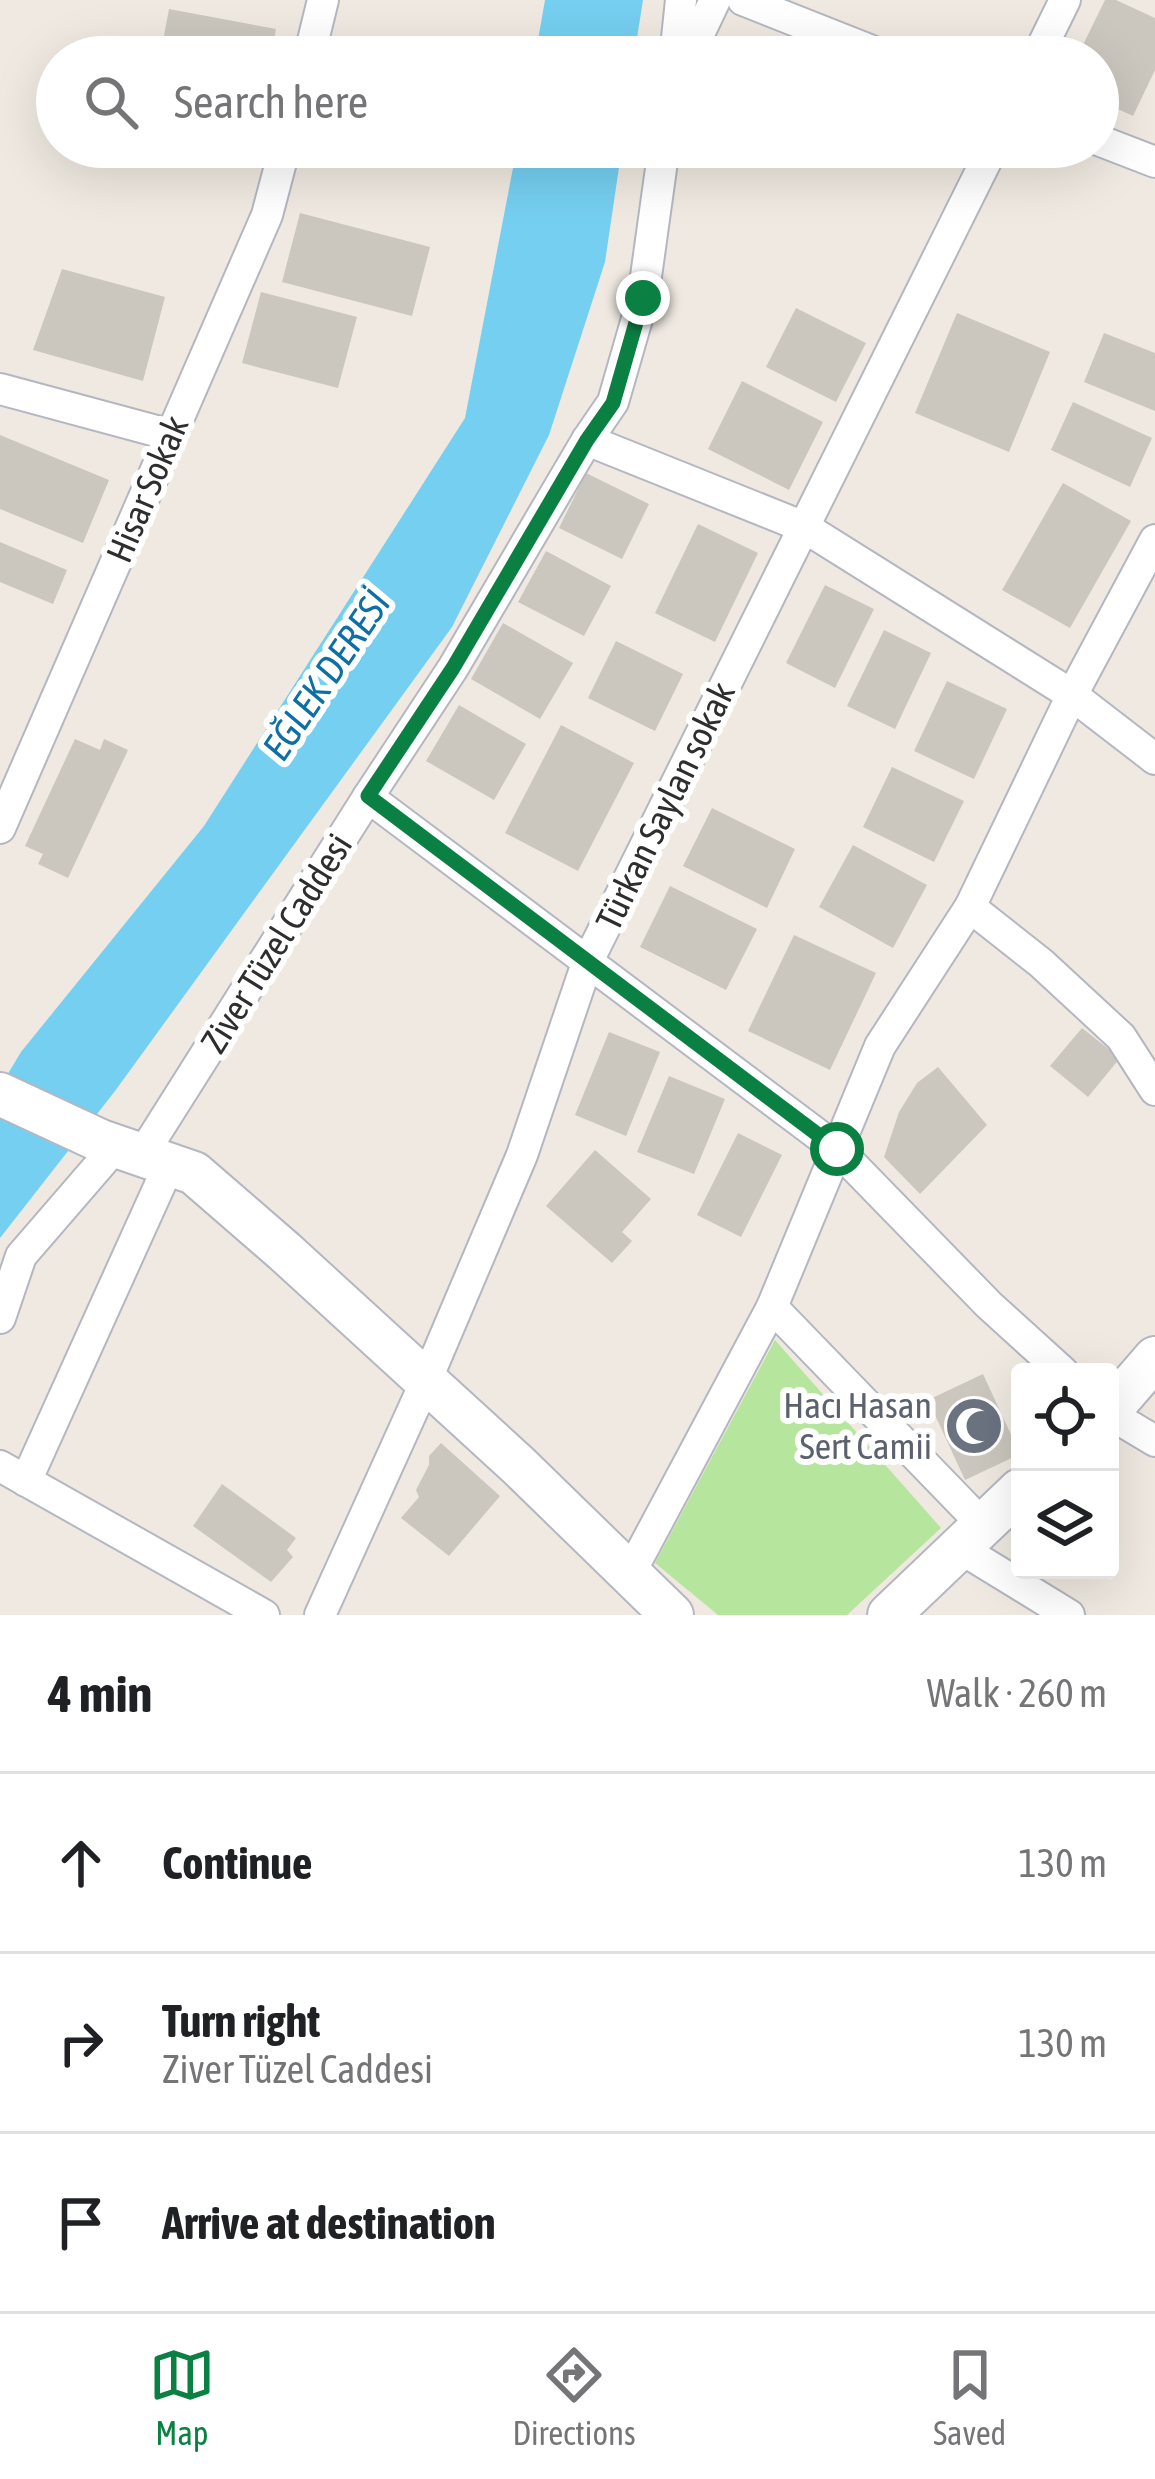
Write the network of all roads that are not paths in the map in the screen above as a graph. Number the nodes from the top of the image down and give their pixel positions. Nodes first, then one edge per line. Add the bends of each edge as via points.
1 (323, 0) edge
2 (681, 0) edge
3 (715, 0) edge
4 (742, 0) edge
5 (1065, 0) edge
6 (314, 36) edge
7 (677, 36) edge
8 (698, 36) edge
9 (834, 36) edge
10 (1047, 36) edge
11 (1119, 148) edge
12 (1155, 162) edge
13 (279, 168) edge
14 (661, 168) edge
15 (983, 168) edge
16 (0, 389) edge
17 (171, 435) junction
18 (587, 440) junction
19 (804, 527) junction
20 (1155, 540) edge
21 (1072, 695) junction
22 (1155, 759) edge
23 (368, 796) junction
24 (0, 829) edge
25 (970, 907) junction
26 (587, 963) junction
27 (1155, 1090) edge
28 (0, 1094) edge
29 (837, 1149) junction
30 (132, 1152) junction
31 (772, 1306) junction
32 (0, 1318) edge
33 (1155, 1358) edge
34 (1053, 1363) edge
35 (426, 1381) junction
36 (1119, 1401) edge
37 (1119, 1418) edge
38 (1155, 1441) edge
39 (13, 1473) edge
40 (1011, 1498) edge
41 (970, 1536) junction
42 (629, 1575) junction
43 (264, 1615) edge
44 (320, 1615) edge
45 (672, 1615) edge
46 (889, 1615) edge
47 (1069, 1615) edge

1 - 6 street
2 - 7 street
3 - 8 street
4 - 9 street
5 - 10 street
11 - 12 street
13 - 17 street, Hisar Sokak via 267,215
14 - 18 street, Ziver Tüzel Caddesi via 643,298 613,403
15 - 19 street, Türkan Saylan sokak
16 - 17 street
17 - 24 street, Hisar Sokak
18 - 19 street
18 - 23 street, Ziver Tüzel Caddesi
19 - 21 street
19 - 26 street, Türkan Saylan sokak
20 - 21 street
21 - 22 street
21 - 25 street
23 - 26 street
23 - 30 street, Ziver Tüzel Caddesi
25 - 27 street via 1121,1037
25 - 29 street via 880,1046
26 - 29 street
26 - 35 street, Türkan Saylan sokak via 522,1155
28 - 30 street
29 - 31 street
29 - 34 street
30 - 32 street via 21,1256
30 - 35 street via 194,1173
30 - 39 street
31 - 41 street
31 - 42 street
33 - 36 street
35 - 42 street
35 - 44 street, Türkan Saylan sokak
37 - 38 street
39 - 43 street
40 - 41 street
41 - 46 street
41 - 47 street
42 - 45 street

